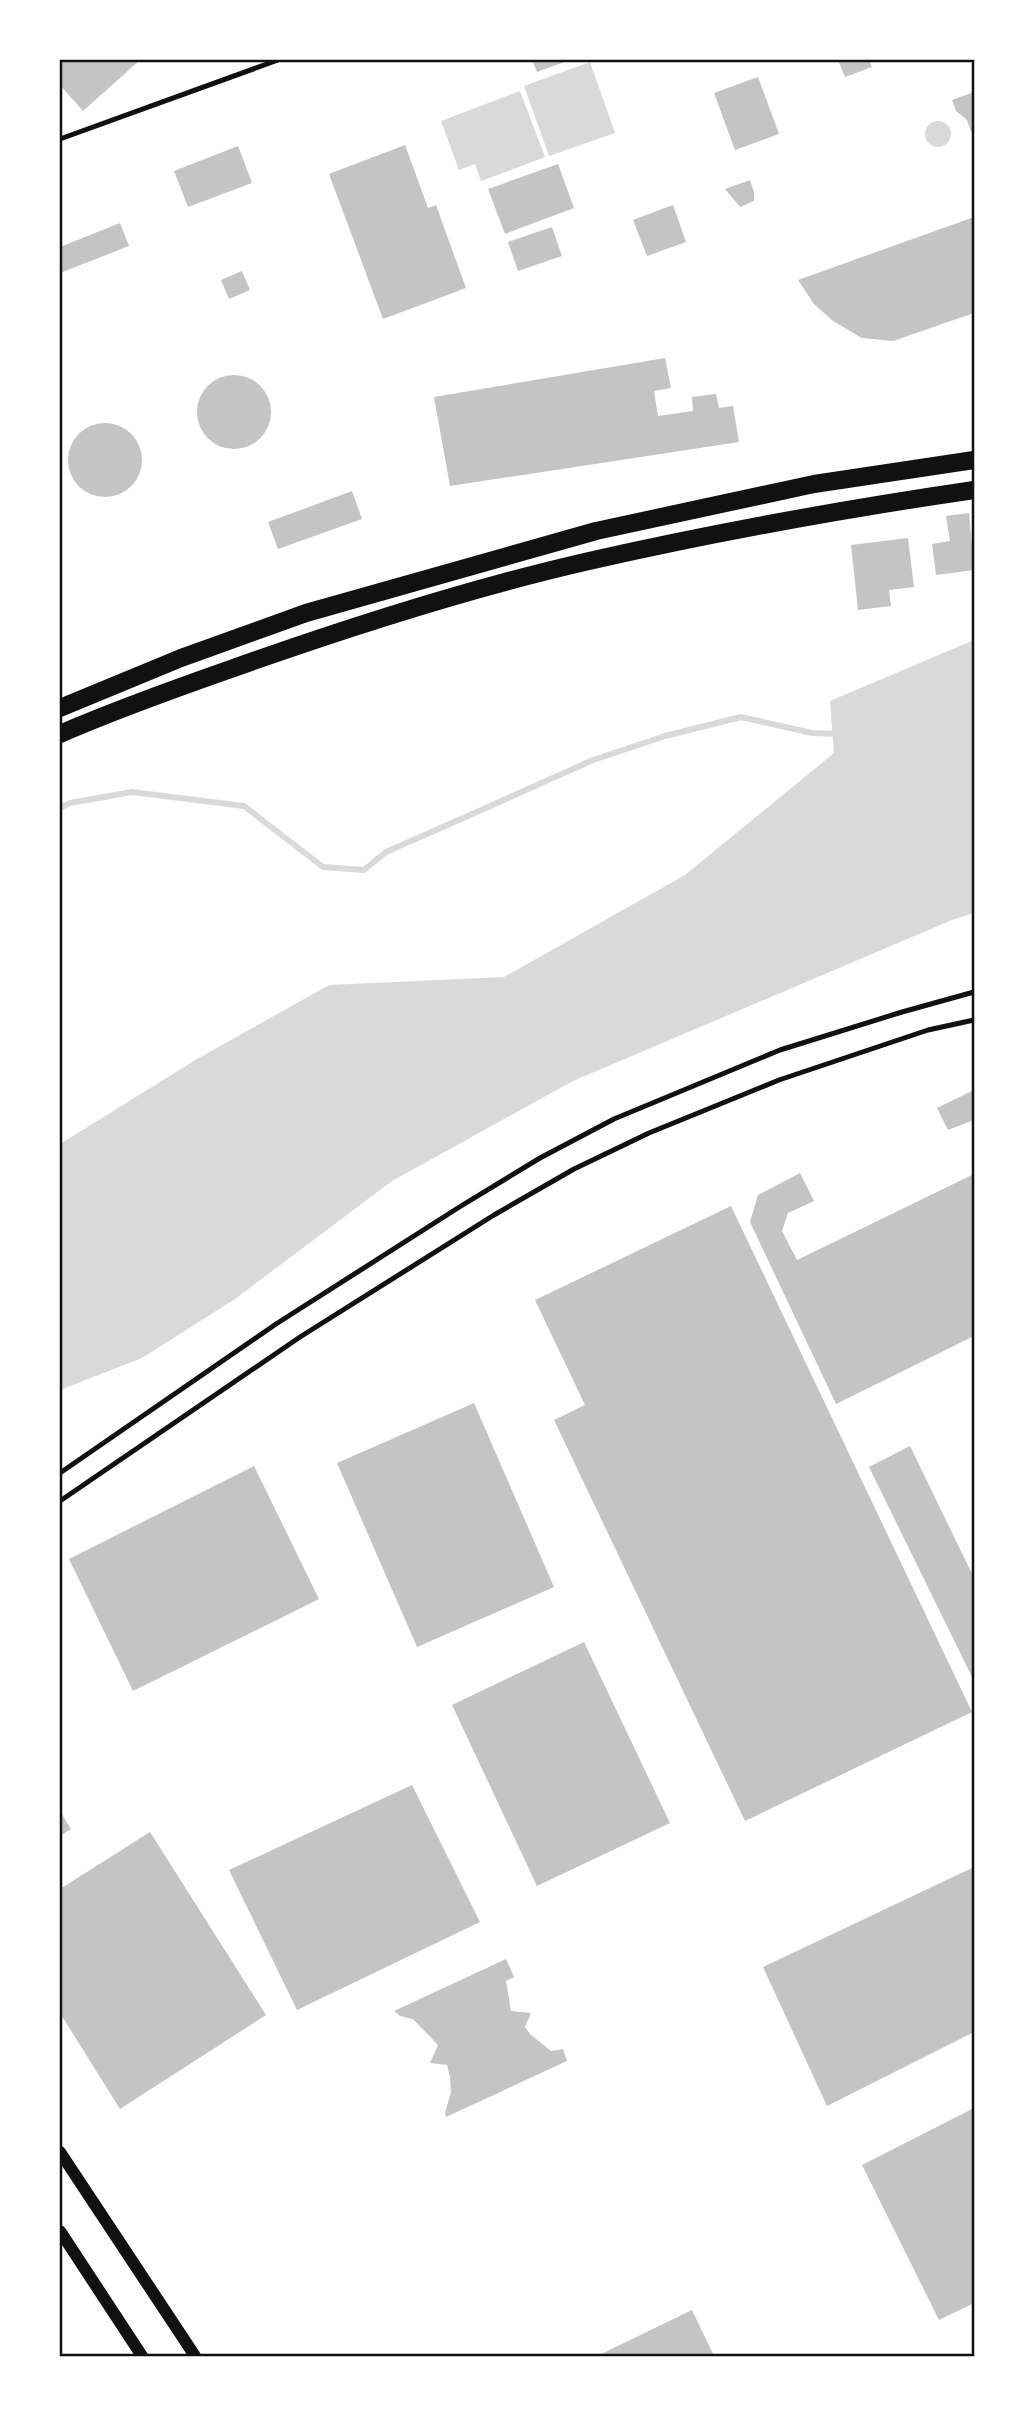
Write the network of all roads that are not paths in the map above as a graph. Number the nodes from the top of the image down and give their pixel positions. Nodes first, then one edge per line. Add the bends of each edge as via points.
1 (278, 60) edge
2 (60, 139) edge
3 (975, 460) edge
4 (975, 489) edge
5 (60, 708) edge
6 (60, 734) edge
7 (975, 992) edge
8 (975, 1020) edge
9 (60, 1473) edge
10 (60, 1501) edge
11 (60, 2152) edge
12 (60, 2231) edge
13 (142, 2357) edge
14 (195, 2357) edge

1 - 2 lane
3 - 5 main road via 814,484 583,535 306,613
4 - 6 main road via 708,535 455,596 276,653
7 - 9 lane via 780,1050 565,1144 276,1324
8 - 10 lane via 916,1034 779,1080 574,1168 300,1337
11 - 14 street
12 - 13 street

